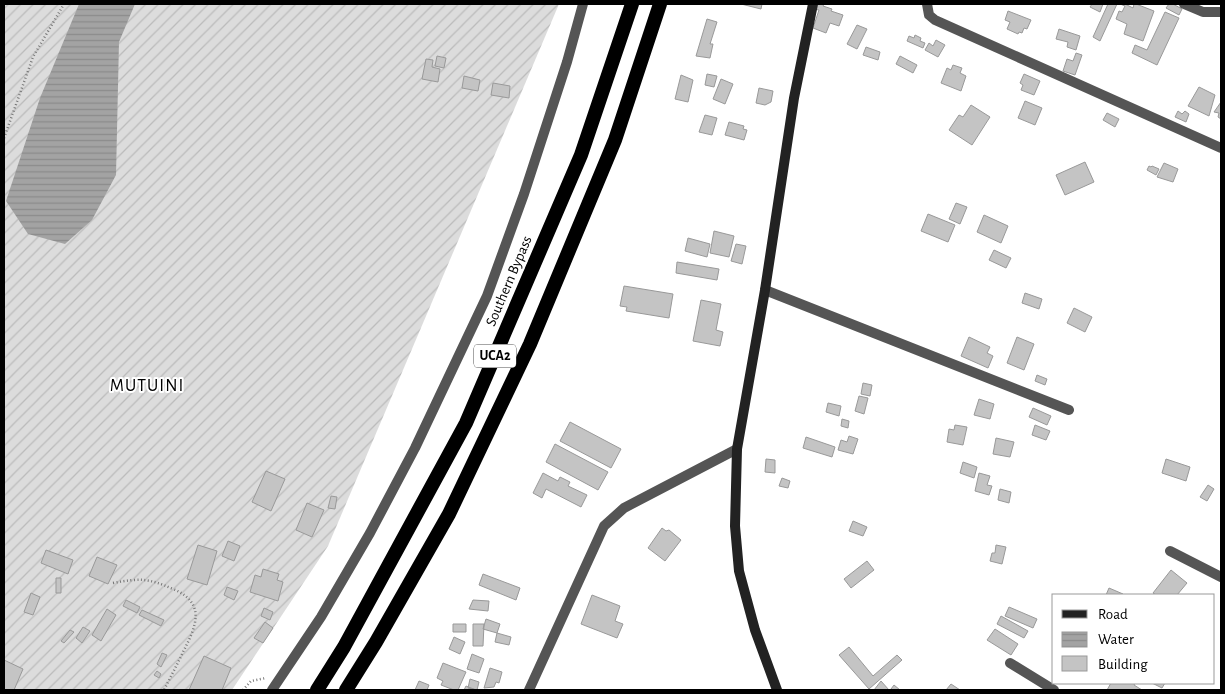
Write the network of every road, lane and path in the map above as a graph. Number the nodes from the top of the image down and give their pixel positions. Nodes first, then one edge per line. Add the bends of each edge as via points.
1 (64, 4) edge
2 (583, 4) edge
3 (632, 4) edge
4 (660, 4) edge
5 (813, 4) edge
6 (927, 4) edge
7 (1184, 4) edge
8 (1221, 12) edge
9 (4, 138) edge
10 (1221, 148) edge
11 (765, 290) junction
12 (1069, 410) dead end
13 (736, 449) junction
14 (1170, 551) dead end
15 (1221, 577) edge
16 (113, 583) dead end
17 (1010, 663) dead end
18 (282, 675) junction
19 (164, 690) edge
20 (243, 690) edge
21 (272, 690) edge
22 (317, 690) edge
23 (346, 690) edge
24 (528, 690) edge
25 (777, 690) edge
26 (1054, 690) edge

1 - 9 path via 33,57
2 - 18 street via 524,194 487,296 415,448 370,533 321,617
3 - 22 highway, Southern Bypass / UCA2 via 581,155 466,423 344,647
4 - 23 highway, UCA2 via 615,140 530,344 449,514
5 - 11 main road via 794,98
6 - 10 street via 929,15 935,20
7 - 8 street via 1203,12
11 - 12 street
11 - 13 main road
13 - 24 street via 624,508 604,526
13 - 25 main road via 735,526 739,571 755,630
14 - 15 street
16 - 19 path via 144,579 155,581 178,591 196,609 194,631
17 - 26 street
18 - 20 path via 251,680
18 - 21 street

